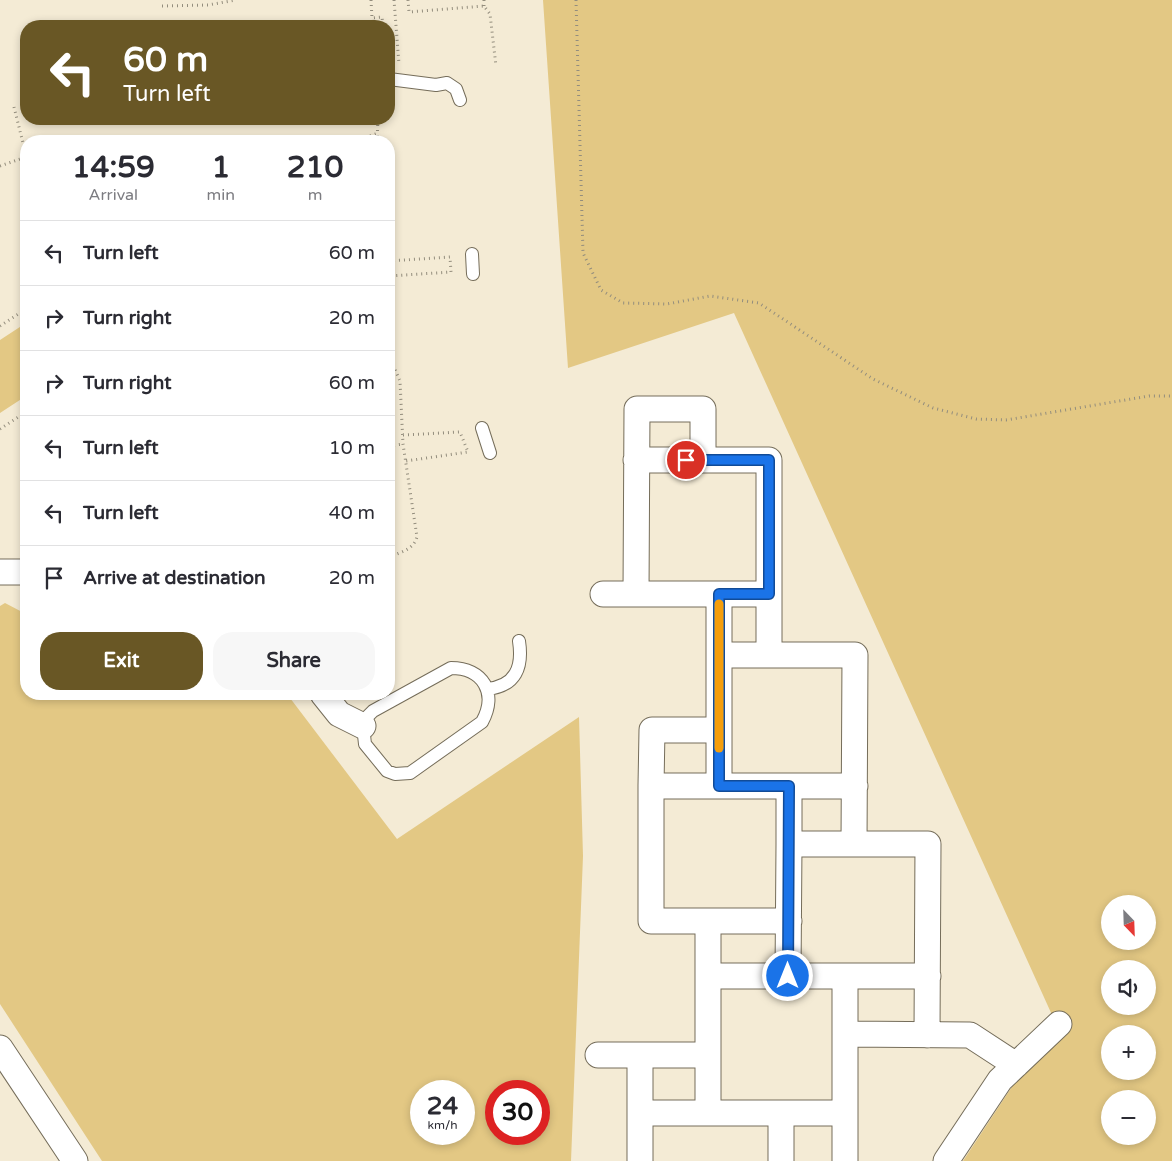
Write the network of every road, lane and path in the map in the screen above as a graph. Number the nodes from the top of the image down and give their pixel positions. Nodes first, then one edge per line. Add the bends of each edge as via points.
1 (236, 0) edge
2 (371, 0) edge
3 (394, 0) edge
4 (408, 0) edge
5 (484, 0) edge
6 (576, 0) edge
7 (162, 6) dead end
8 (484, 6) junction
9 (372, 18) joint
10 (382, 20) edge
11 (395, 65) edge
12 (496, 66) dead end
13 (395, 80) edge
14 (460, 100) dead end
15 (14, 107) dead end
16 (378, 125) edge
17 (378, 134) joint
18 (21, 135) edge
19 (375, 135) edge
20 (20, 158) edge
21 (0, 166) edge
22 (472, 254) dead end
23 (395, 261) edge
24 (473, 274) dead end
25 (395, 276) edge
26 (20, 313) edge
27 (0, 326) edge
28 (395, 370) edge
29 (1172, 396) edge
30 (20, 416) edge
31 (482, 428) dead end
32 (0, 429) edge
33 (403, 435) junction
34 (404, 444) junction
35 (395, 445) edge
36 (490, 453) dead end
37 (636, 460) junction
38 (703, 460) junction
39 (406, 461) junction
40 (395, 554) edge
41 (0, 572) edge
42 (20, 572) edge
43 (603, 594) dead end
44 (636, 594) junction
45 (719, 594) junction
46 (769, 594) junction
47 (519, 641) dead end
48 (719, 655) junction
49 (769, 655) junction
50 (487, 689) junction
51 (395, 699) edge
52 (328, 700) edge
53 (393, 700) edge
54 (363, 726) junction
55 (719, 730) junction
56 (651, 786) junction
57 (719, 786) junction
58 (789, 786) junction
59 (855, 786) junction
60 (789, 844) junction
61 (854, 844) junction
62 (708, 921) junction
63 (789, 921) junction
64 (708, 976) junction
65 (788, 976) junction
66 (845, 976) junction
67 (928, 976) junction
68 (1059, 1024) dead end
69 (845, 1034) junction
70 (928, 1035) junction
71 (0, 1048) edge
72 (598, 1055) dead end
73 (640, 1055) junction
74 (708, 1055) junction
75 (1016, 1065) junction
76 (640, 1113) junction
77 (708, 1113) junction
78 (781, 1113) junction
79 (845, 1114) junction
80 (76, 1161) edge
81 (640, 1161) edge
82 (781, 1161) edge
83 (845, 1161) edge
84 (946, 1161) edge

1 - 7 path via 208,5
2 - 9 path
3 - 11 path via 399,65
4 - 8 path via 409,12
5 - 8 path
6 - 29 path via 583,253 601,290 623,303 667,304 710,296 759,303 873,379 933,408 976,419 1006,420 1149,396
8 - 12 path via 490,14
9 - 10 path
13 - 14 lane via 447,83 456,89
15 - 18 path
16 - 17 path
17 - 19 path
20 - 21 path
22 - 24 lane
23 - 25 path via 450,257 451,272
26 - 27 path
28 - 33 path via 400,381
30 - 32 path
31 - 36 lane
33 - 34 path
33 - 39 path via 460,432 468,452
34 - 35 path
34 - 39 path
37 - 38 street
37 - 38 street via 636,409 703,409
37 - 44 street
38 - 46 street via 769,460
39 - 40 path via 417,536 413,546
41 - 42 street
43 - 44 street
44 - 45 street
45 - 46 street
45 - 48 street
46 - 49 street
47 - 50 lane via 521,656 513,677 506,684
48 - 49 street
48 - 55 street
49 - 59 street via 855,655
50 - 51 lane via 473,672 451,668
50 - 54 lane via 488,712 482,722 410,772 387,771 365,744
52 - 54 street via 339,714
53 - 54 lane via 373,711
55 - 56 street via 652,730
55 - 57 street
56 - 57 street
56 - 62 street via 651,921
57 - 58 street
58 - 59 street
58 - 60 street
59 - 61 street
60 - 61 street
60 - 63 street
61 - 67 street via 928,844
62 - 63 street
62 - 64 street
63 - 65 street
64 - 65 street
64 - 74 street
65 - 66 street
66 - 67 street
66 - 69 street
67 - 70 street
68 - 75 street
69 - 70 street
69 - 79 street
70 - 75 street via 970,1035
71 - 80 street
72 - 73 street
73 - 74 street
73 - 76 street
74 - 77 street
75 - 84 street via 1000,1080
76 - 77 street
76 - 81 street
77 - 78 street
78 - 79 street
78 - 82 street
79 - 83 street

